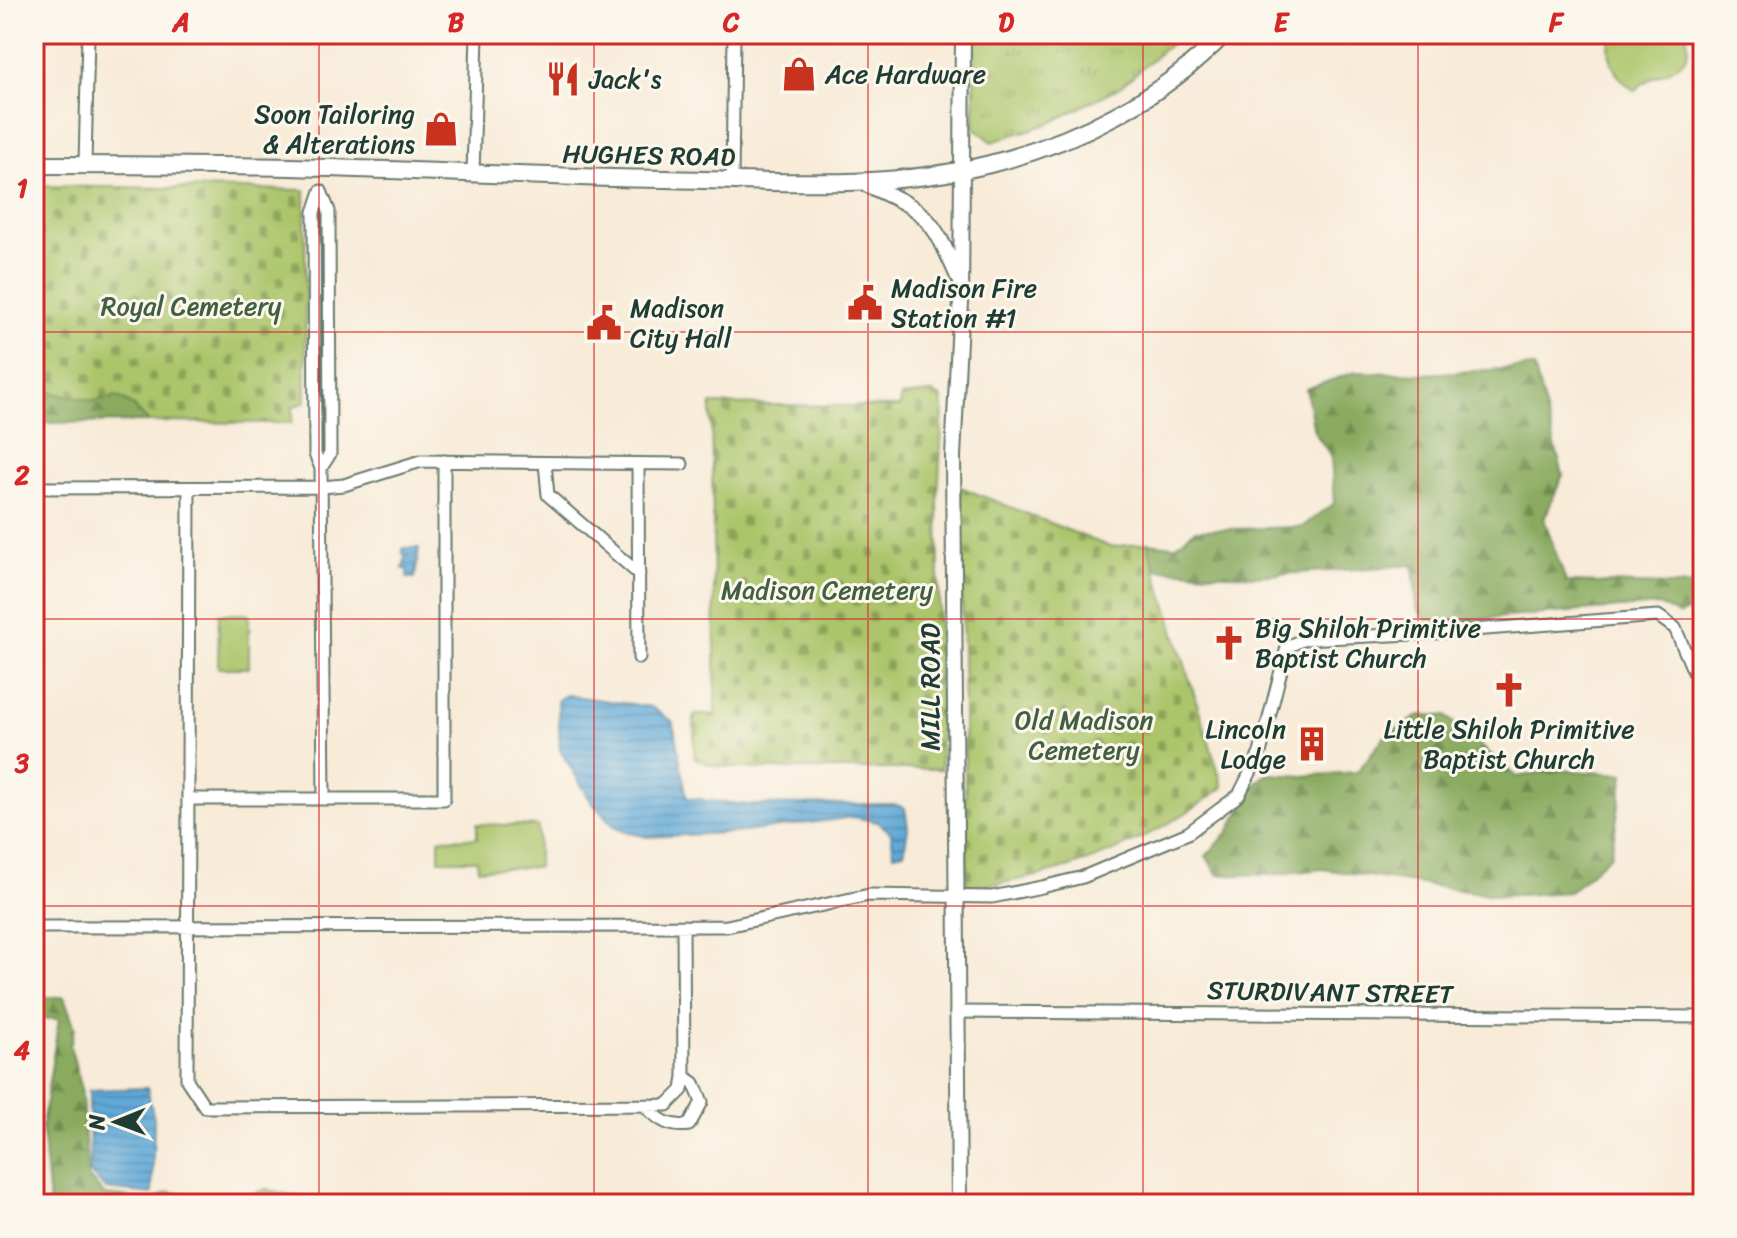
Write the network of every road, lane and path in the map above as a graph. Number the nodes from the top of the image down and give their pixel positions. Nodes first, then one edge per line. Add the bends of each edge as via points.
1 (88, 34) edge
2 (477, 34) edge
3 (734, 34) edge
4 (963, 34) edge
5 (1224, 34) edge
6 (34, 165) edge
7 (85, 165) junction
8 (320, 168) junction
9 (963, 170) junction
10 (473, 174) junction
11 (732, 180) junction
12 (860, 182) junction
13 (321, 191) junction
14 (961, 284) junction
15 (314, 361) junction
16 (329, 361) junction
17 (444, 461) junction
18 (545, 463) junction
19 (638, 464) junction
20 (682, 464) dead end
21 (321, 468) junction
22 (322, 487) junction
23 (34, 488) edge
24 (189, 489) junction
25 (639, 574) junction
26 (639, 658) dead end
27 (1703, 693) edge
28 (324, 797) junction
29 (190, 799) junction
30 (956, 897) junction
31 (683, 926) junction
32 (34, 927) edge
33 (189, 928) junction
34 (956, 1012) junction
35 (1703, 1017) edge
36 (684, 1076) junction
37 (646, 1107) junction
38 (959, 1204) edge

1 - 7 street
2 - 10 street
3 - 11 street
4 - 9 street, MILL ROAD
5 - 9 main road, HUGHES ROAD via 1189,67 1106,121 1030,153
6 - 7 main road, HUGHES ROAD
7 - 8 main road, HUGHES ROAD
8 - 10 main road, HUGHES ROAD
8 - 13 street
9 - 12 main road, HUGHES ROAD
9 - 14 street, MILL ROAD
10 - 11 main road, HUGHES ROAD
11 - 12 main road, HUGHES ROAD
12 - 14 street via 923,213 936,228
13 - 15 street via 314,212
13 - 16 street via 329,211
14 - 30 street, MILL ROAD via 953,456
15 - 16 street
15 - 21 street via 315,454
16 - 21 street via 330,454
17 - 18 street
17 - 22 street via 421,461
17 - 28 street via 444,799
18 - 19 street
18 - 25 street via 548,495
19 - 20 street
19 - 25 street
21 - 22 street
22 - 24 street
22 - 28 street
23 - 24 street
24 - 29 street
25 - 26 street
27 - 30 street via 1675,628 1658,616 1304,639 1287,647 1252,773 1239,795 1213,818 1083,877 992,897
28 - 29 street
29 - 33 street
30 - 31 street via 869,895 727,926
30 - 34 street, MILL ROAD
31 - 33 street
31 - 36 street
32 - 33 street
33 - 37 street via 187,1080 205,1107
34 - 35 street, STURDIVANT STREET
34 - 38 street, MILL ROAD
36 - 37 street via 682,1090 667,1105
36 - 37 street via 694,1083 702,1102 689,1125 664,1123

